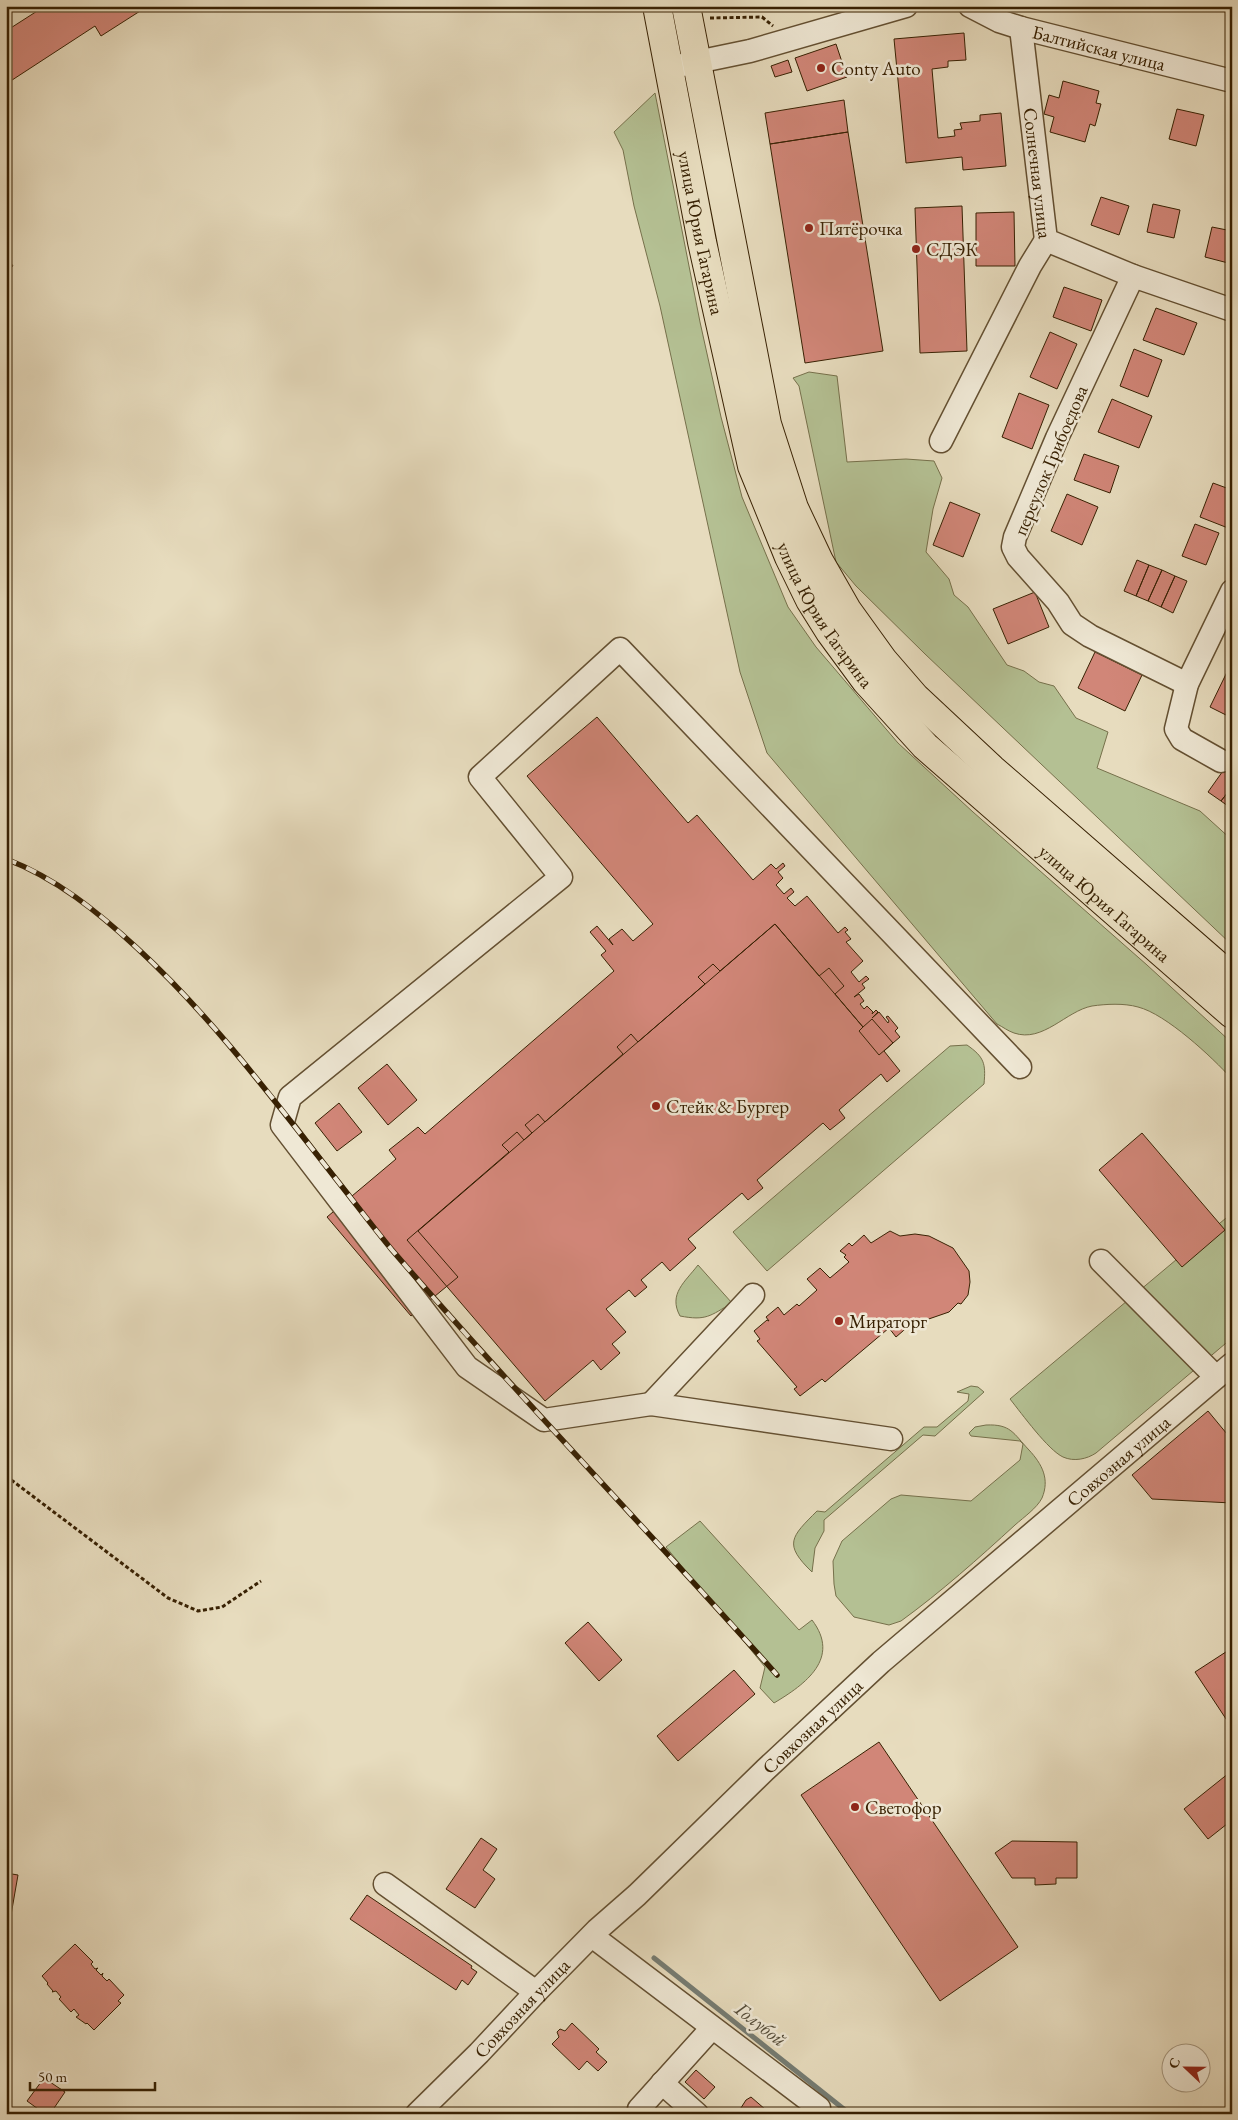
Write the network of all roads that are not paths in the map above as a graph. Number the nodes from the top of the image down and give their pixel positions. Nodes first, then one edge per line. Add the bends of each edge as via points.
1 (657, 6) edge
2 (906, 6) edge
3 (970, 6) edge
4 (696, 12) edge
5 (1021, 28) junction
6 (697, 61) junction
7 (668, 68) junction
8 (1232, 82) edge
9 (1046, 240) junction
10 (1133, 276) junction
11 (1232, 310) edge
12 (941, 441) dead end
13 (1232, 591) edge
14 (1187, 684) junction
15 (1221, 761) dead end
16 (1232, 978) edge
17 (1232, 1014) edge
18 (1020, 1067) dead end
19 (1101, 1261) dead end
20 (753, 1295) dead end
21 (1224, 1370) edge
22 (651, 1404) junction
23 (891, 1439) dead end
24 (385, 1884) dead end
25 (592, 1936) junction
26 (536, 1992) junction
27 (712, 2028) junction
28 (662, 2083) junction
29 (819, 2108) dead end
30 (639, 2109) dead end
31 (417, 2114) edge
32 (698, 2114) edge

1 - 7 main road, улица Юрия Гагарина
2 - 6 street via 750,51
3 - 5 street, Балтийская улица
4 - 6 main road, улица Юрия Гагарина
5 - 8 street, Балтийская улица
5 - 9 street, Солнечная улица
6 - 7 street
6 - 16 main road, улица Юрия Гагарина via 766,424 794,508 847,610 883,660 950,732
7 - 17 main road, улица Юрия Гагарина via 704,251 752,466 810,600 866,681 925,746
9 - 10 street, Солнечная улица
9 - 12 street
10 - 11 street, Солнечная улица
10 - 14 street, переулок Грибоедова via 1057,438 1013,548 1072,624
13 - 14 street
14 - 15 street via 1176,729 1182,739
18 - 22 street via 620,649 480,777 561,877 290,1097 282,1125 467,1367 544,1420
19 - 21 street
20 - 22 street
21 - 25 street, Совхозная улица via 881,1662
22 - 23 street
24 - 26 street
25 - 26 street, Совхозная улица
25 - 27 street
26 - 31 street, Совхозная улица
27 - 28 street
27 - 29 street
28 - 30 street
28 - 32 street

